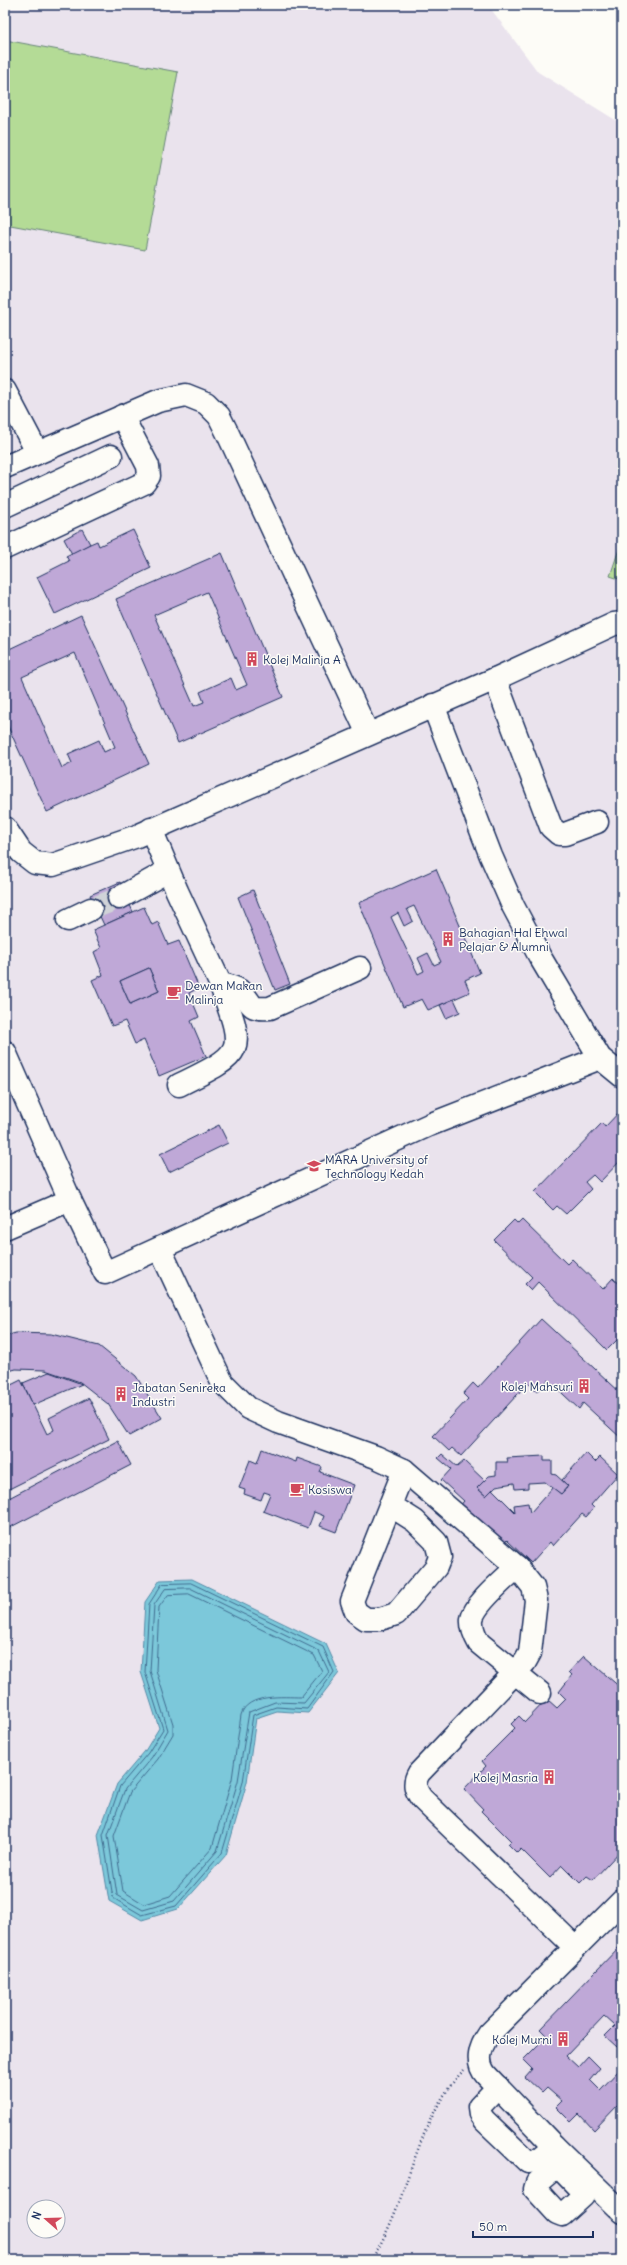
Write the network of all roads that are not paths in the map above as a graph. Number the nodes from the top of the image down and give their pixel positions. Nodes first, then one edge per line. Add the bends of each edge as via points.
1 (5, 392) edge
2 (122, 416) junction
3 (37, 452) junction
4 (111, 456) dead end
5 (5, 468) edge
6 (5, 506) edge
7 (5, 548) edge
8 (622, 623) edge
9 (495, 678) junction
10 (433, 705) junction
11 (368, 734) junction
12 (597, 822) dead end
13 (5, 828) edge
14 (151, 830) junction
15 (168, 871) junction
16 (119, 898) tunnel mouth
17 (91, 909) tunnel mouth
18 (68, 920) dead end
19 (360, 968) dead end
20 (220, 983) junction
21 (5, 1052) edge
22 (600, 1058) junction
23 (622, 1076) edge
24 (179, 1084) dead end
25 (70, 1200) junction
26 (5, 1228) edge
27 (160, 1249) junction
28 (404, 1470) junction
29 (390, 1505) junction
30 (517, 1567) junction
31 (516, 1673) junction
32 (540, 1693) dead end
33 (622, 1901) edge
34 (575, 1947) junction
35 (498, 2087) junction
36 (554, 2146) junction
37 (573, 2172) junction
38 (545, 2200) dead end
39 (622, 2212) edge

1 - 3 street
2 - 3 street
2 - 7 street via 148,466 148,476 144,483
2 - 11 street via 158,401 186,395 206,403 219,416
3 - 5 street
4 - 6 street
8 - 9 street via 614,624
9 - 10 street
9 - 12 street via 551,827 559,834 565,834
10 - 11 street
10 - 22 street via 513,906
11 - 14 street
13 - 14 street via 21,852 35,863 53,865
14 - 15 street
15 - 16 street
15 - 20 street
17 - 18 street
19 - 20 street via 270,1008 256,1008 249,1004 240,991
20 - 24 street via 237,1034 234,1052 217,1066
21 - 25 street
22 - 23 street
22 - 27 street via 429,1125
25 - 26 street
25 - 27 street via 106,1273
27 - 28 street via 222,1382 248,1408
28 - 29 street
28 - 30 street
29 - 29 street via 352,1600 356,1612 366,1619 380,1619 396,1614 430,1576 440,1557 436,1542 415,1521
30 - 31 street via 533,1587 536,1600 530,1653
30 - 31 street via 478,1606 472,1619 473,1633 480,1643
31 - 32 street
31 - 34 street via 419,1773 415,1784 416,1791
33 - 34 street
34 - 35 street via 490,2034 481,2050 482,2070
35 - 36 street
35 - 36 street via 479,2107 484,2120 528,2162 536,2161
36 - 37 street
37 - 38 street
37 - 39 street

